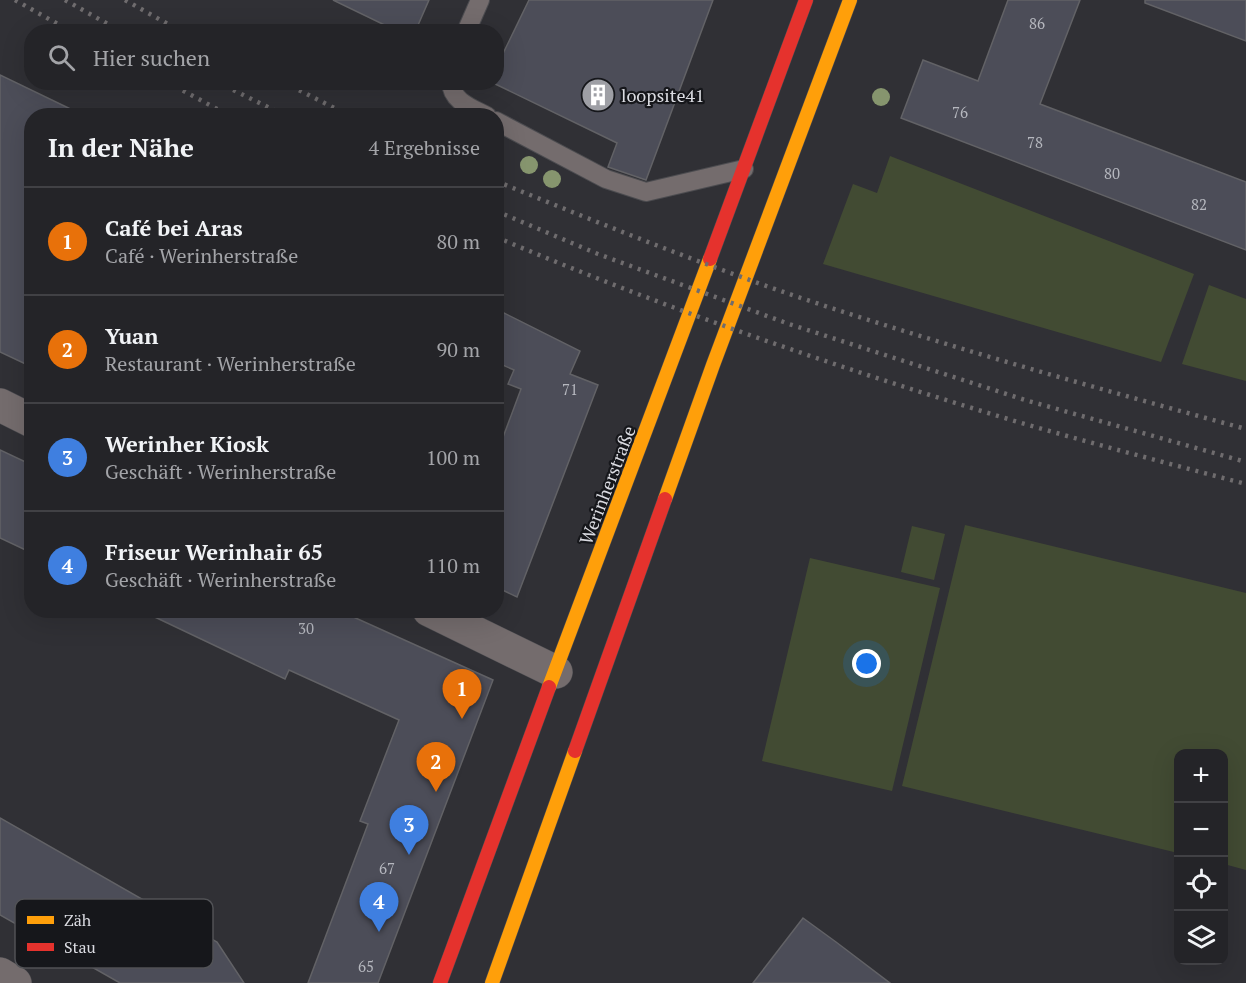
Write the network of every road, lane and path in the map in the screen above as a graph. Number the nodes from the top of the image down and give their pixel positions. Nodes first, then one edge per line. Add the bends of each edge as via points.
1 (480, 0) edge
2 (806, 0) edge
3 (850, 0) edge
4 (470, 24) edge
5 (451, 90) edge
6 (473, 108) edge
7 (504, 125) edge
8 (744, 169) junction
9 (0, 405) edge
10 (24, 417) edge
11 (445, 618) edge
12 (556, 672) junction
13 (0, 974) edge
14 (15, 983) edge
15 (440, 983) edge
16 (492, 983) edge

1 - 4 lane
2 - 8 main road, Werinherstraße
3 - 16 main road via 734,309
5 - 6 lane
7 - 8 lane via 606,179 646,192
8 - 12 main road, Werinherstraße
9 - 10 street
11 - 12 street
12 - 15 main road, Werinherstraße
13 - 14 street

